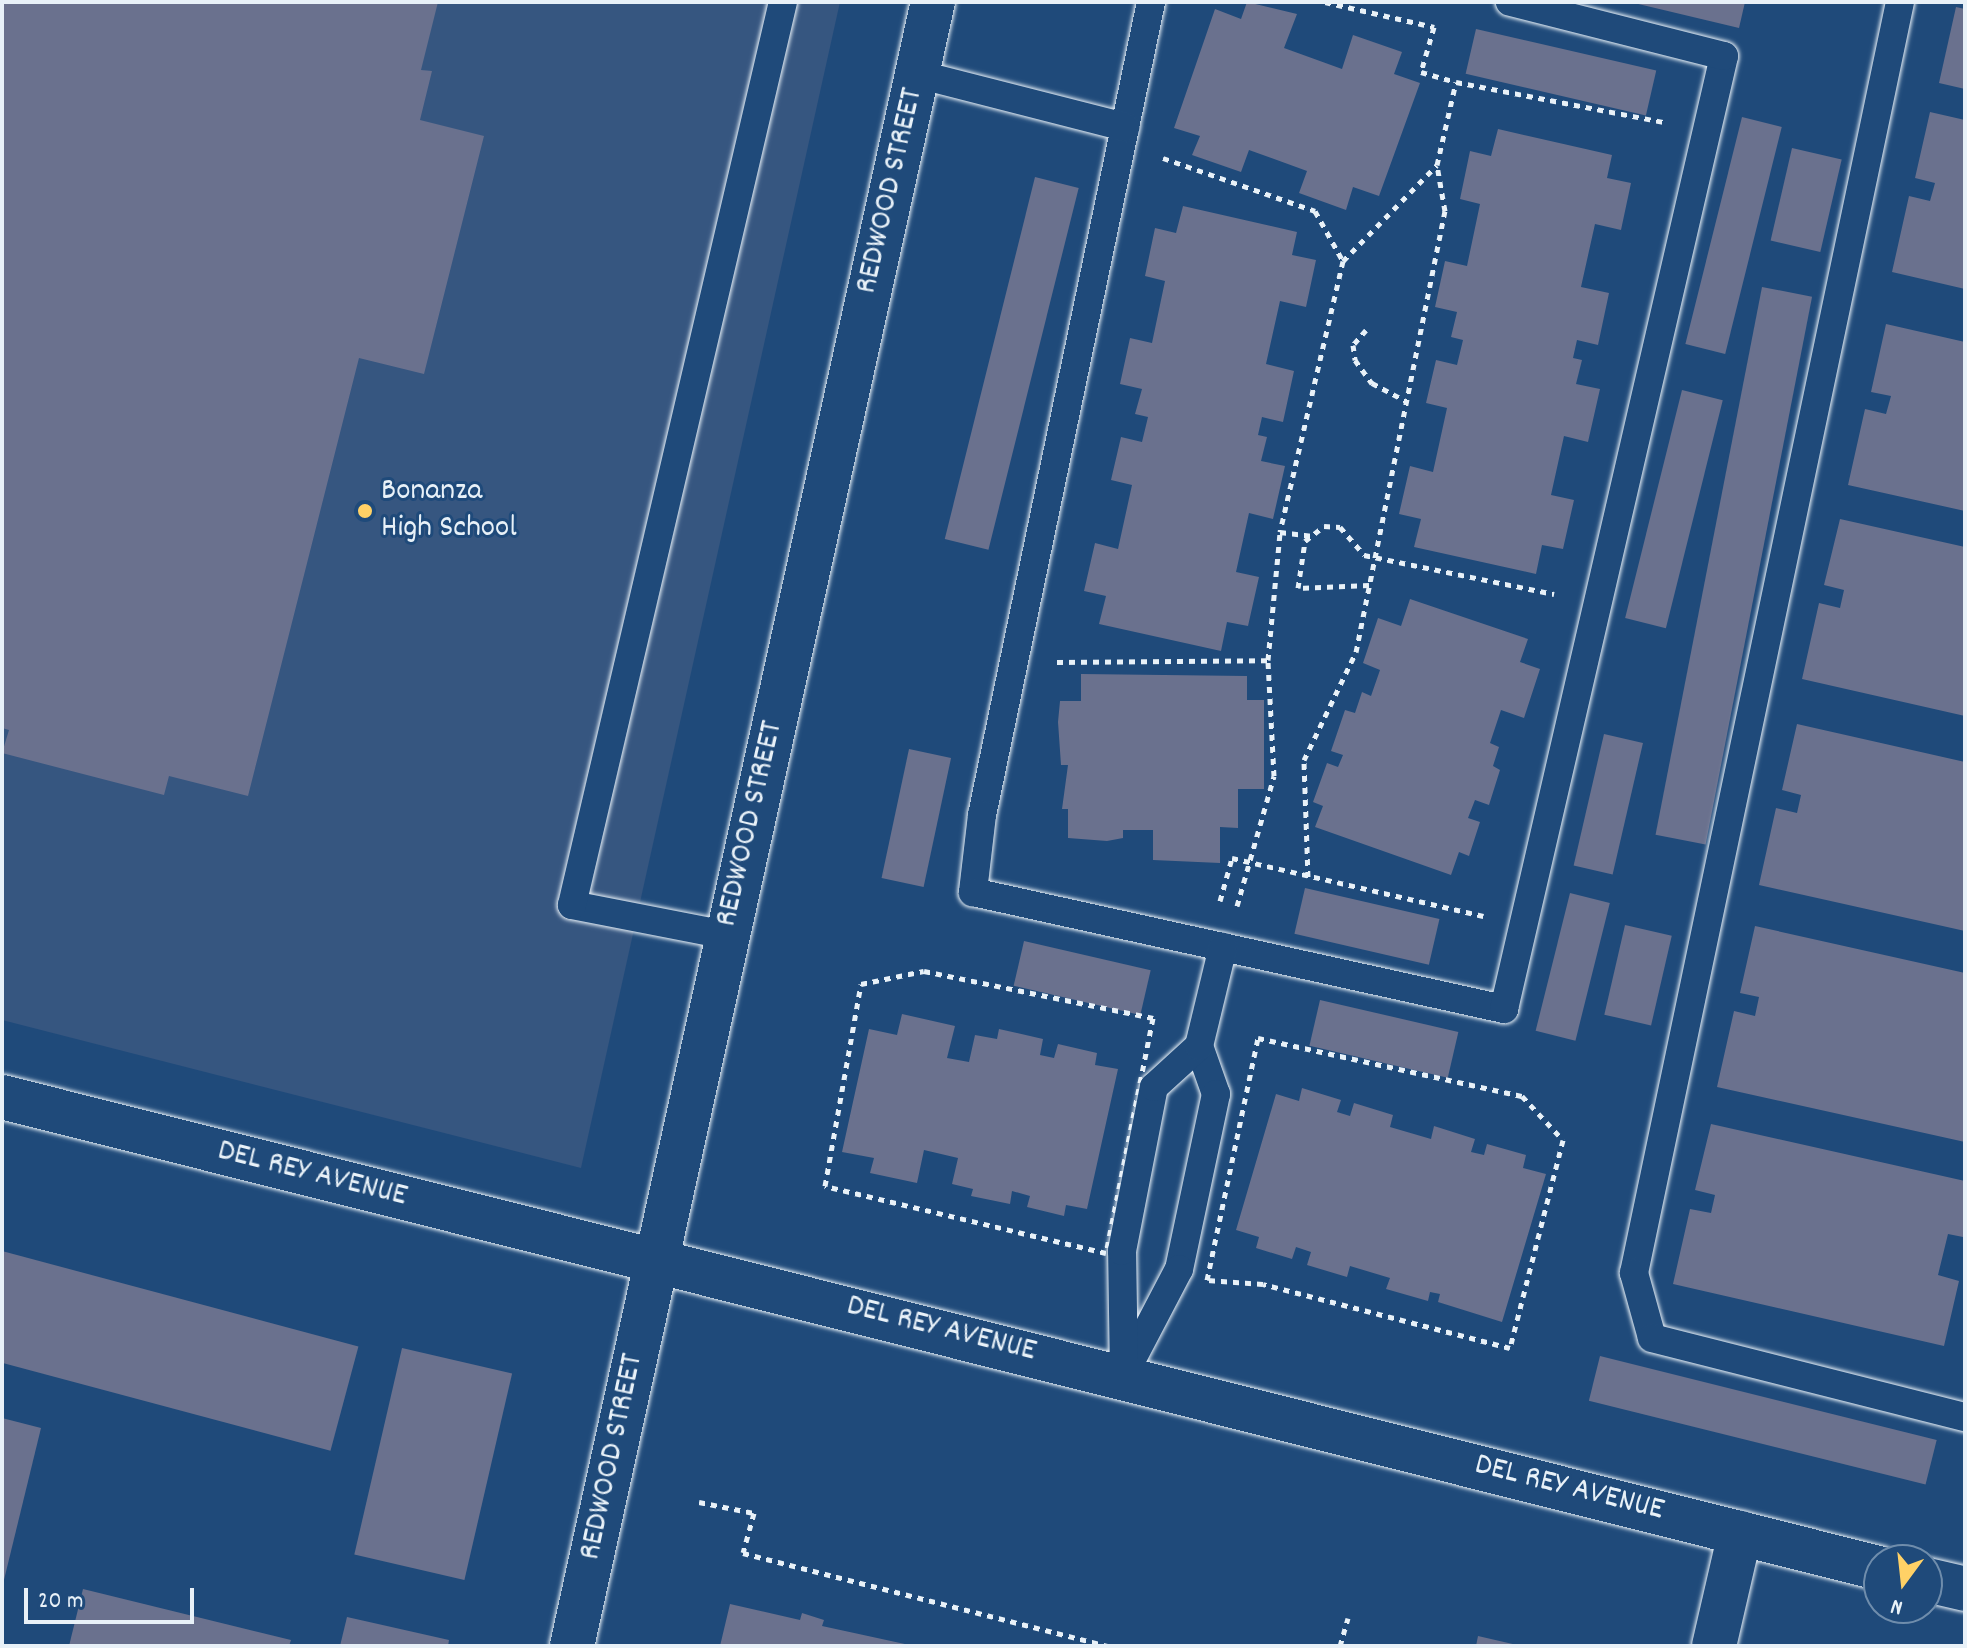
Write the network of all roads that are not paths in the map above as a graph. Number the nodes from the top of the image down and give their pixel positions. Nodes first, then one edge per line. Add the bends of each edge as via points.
1 (783, 2) edge
2 (933, 2) edge
3 (1151, 2) edge
4 (1510, 2) edge
5 (1900, 2) edge
6 (917, 74) junction
7 (1125, 127) junction
8 (726, 935) junction
9 (1223, 947) junction
10 (1199, 1046) junction
11 (2, 1097) edge
12 (654, 1261) junction
13 (1124, 1374) junction
14 (1965, 1417) edge
15 (1740, 1533) junction
16 (1863, 1564) edge
17 (1943, 1584) edge
18 (1965, 1589) edge
19 (572, 1646) edge
20 (1714, 1646) edge

1 - 8 lane via 572,905
2 - 6 street, REDWOOD STREET
3 - 7 lane
4 - 9 lane via 1724,56 1504,1009
5 - 14 lane via 1634,1273 1652,1338
6 - 7 lane
6 - 8 street, REDWOOD STREET
7 - 9 lane via 1016,653 973,892
8 - 12 street, REDWOOD STREET
9 - 10 lane
10 - 13 lane via 1216,1094 1179,1269
10 - 13 lane via 1154,1087 1121,1256
11 - 12 street, DEL REY AVENUE
12 - 13 street, DEL REY AVENUE
12 - 19 street, REDWOOD STREET
13 - 15 street, DEL REY AVENUE
15 - 16 street, DEL REY AVENUE
15 - 20 street
17 - 18 street

